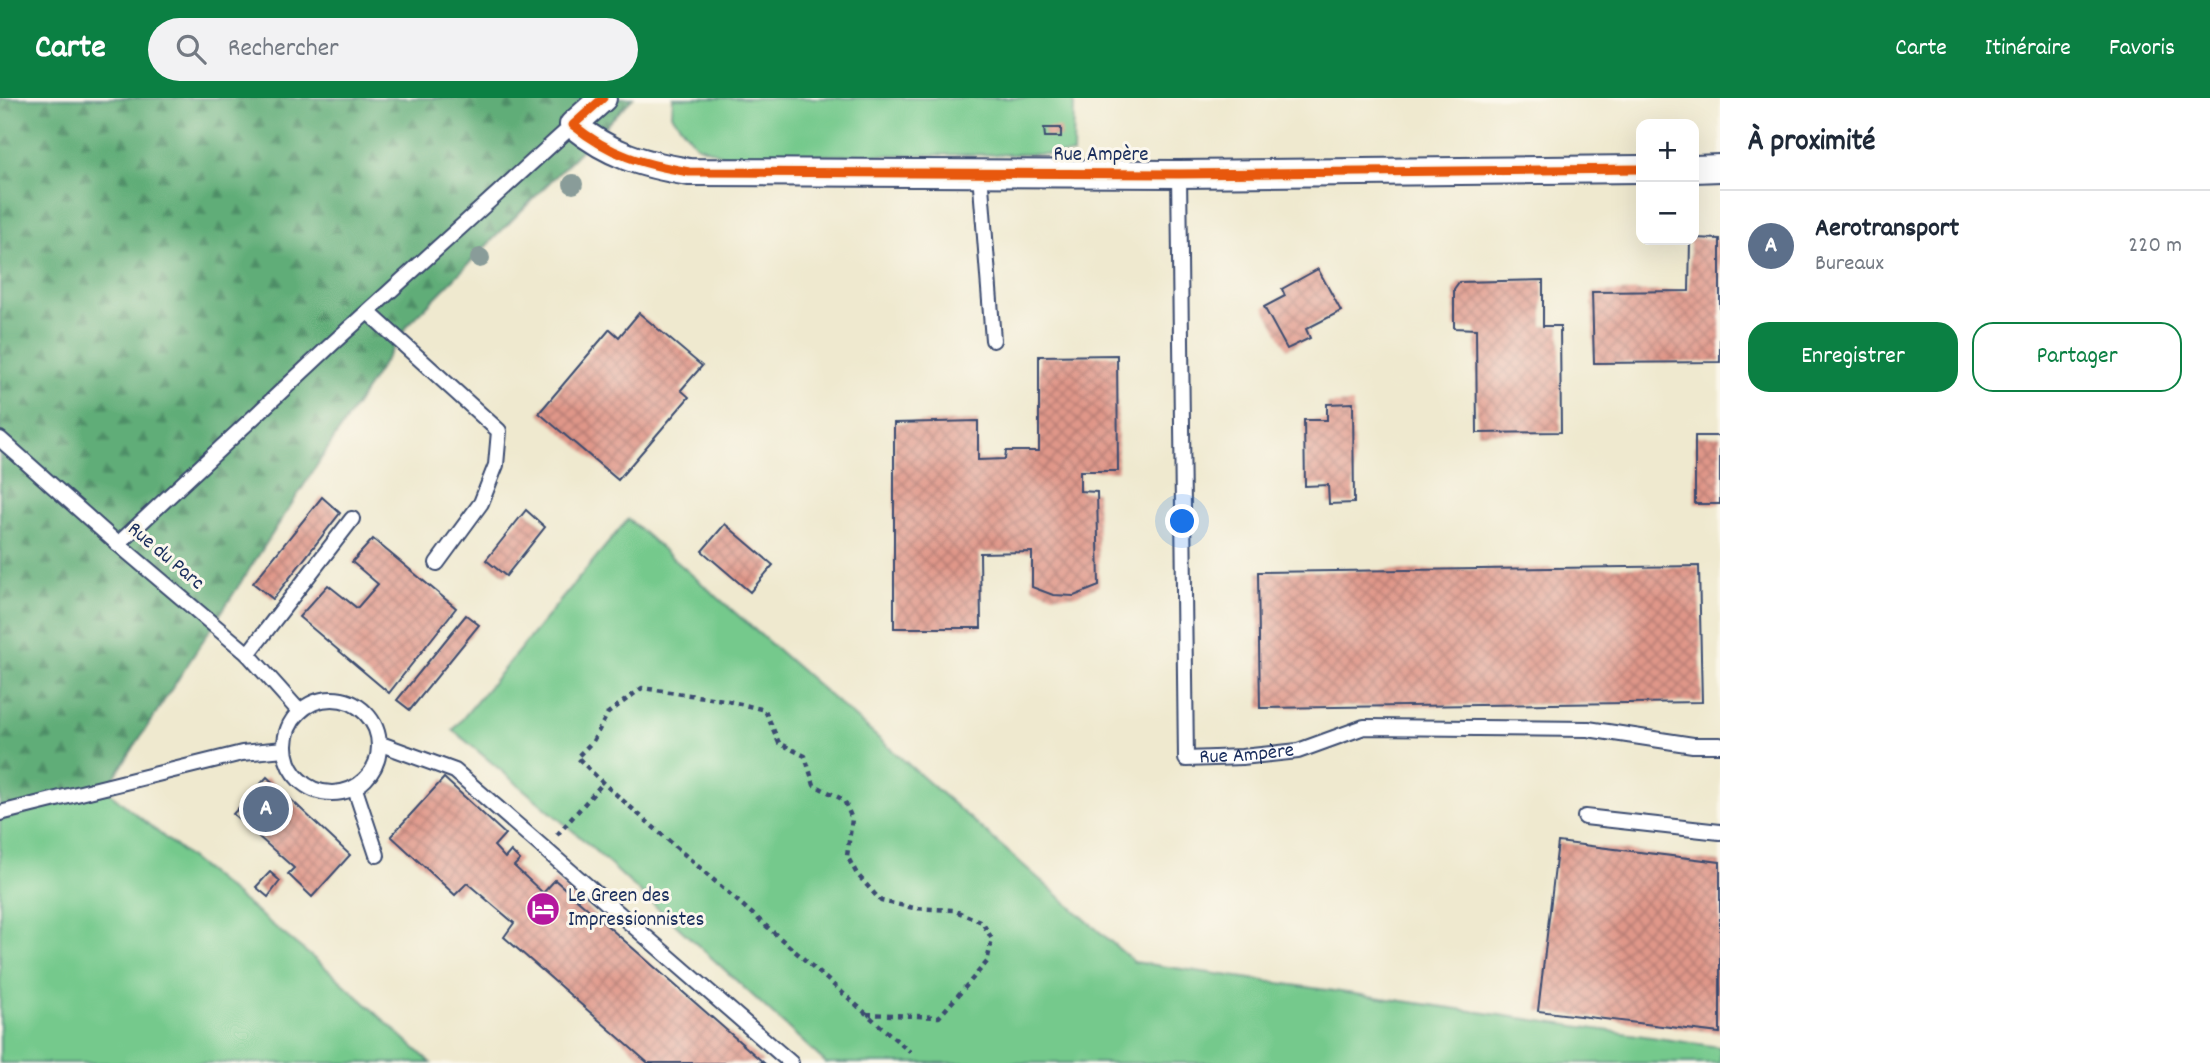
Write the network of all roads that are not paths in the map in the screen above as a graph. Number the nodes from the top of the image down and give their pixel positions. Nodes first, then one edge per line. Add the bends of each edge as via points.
1 (603, 98) edge
2 (573, 125) junction
3 (1636, 169) edge
4 (1699, 169) edge
5 (1720, 169) edge
6 (980, 173) junction
7 (1179, 174) junction
8 (368, 312) junction
9 (993, 340) dead end
10 (0, 439) edge
11 (352, 519) dead end
12 (118, 544) junction
13 (437, 563) dead end
14 (248, 654) junction
15 (299, 711) junction
16 (381, 744) junction
17 (1720, 745) edge
18 (284, 749) junction
19 (355, 789) junction
20 (0, 813) edge
21 (1585, 817) dead end
22 (1720, 832) edge
23 (377, 855) dead end
24 (791, 1063) edge

1 - 2 street
2 - 6 street, Rue Ampère via 609,150 651,166 689,173
2 - 8 lane
3 - 7 street, Rue Ampère
4 - 5 street
6 - 7 street, Rue Ampère
6 - 9 lane
7 - 17 lane, Rue Ampère via 1186,759 1298,751 1364,727 1588,729
8 - 12 lane
8 - 13 lane via 499,431 496,465 481,503
10 - 12 lane, Rue du Parc
11 - 14 lane
12 - 14 lane, Rue du Parc
14 - 15 lane, Rue du Parc
15 - 16 lane via 324,698 351,701 372,718
15 - 18 lane via 288,728
16 - 19 lane via 374,770
16 - 24 lane via 455,771
18 - 19 lane via 291,771 309,788 331,794
18 - 20 lane via 242,753
19 - 23 lane
21 - 22 lane

